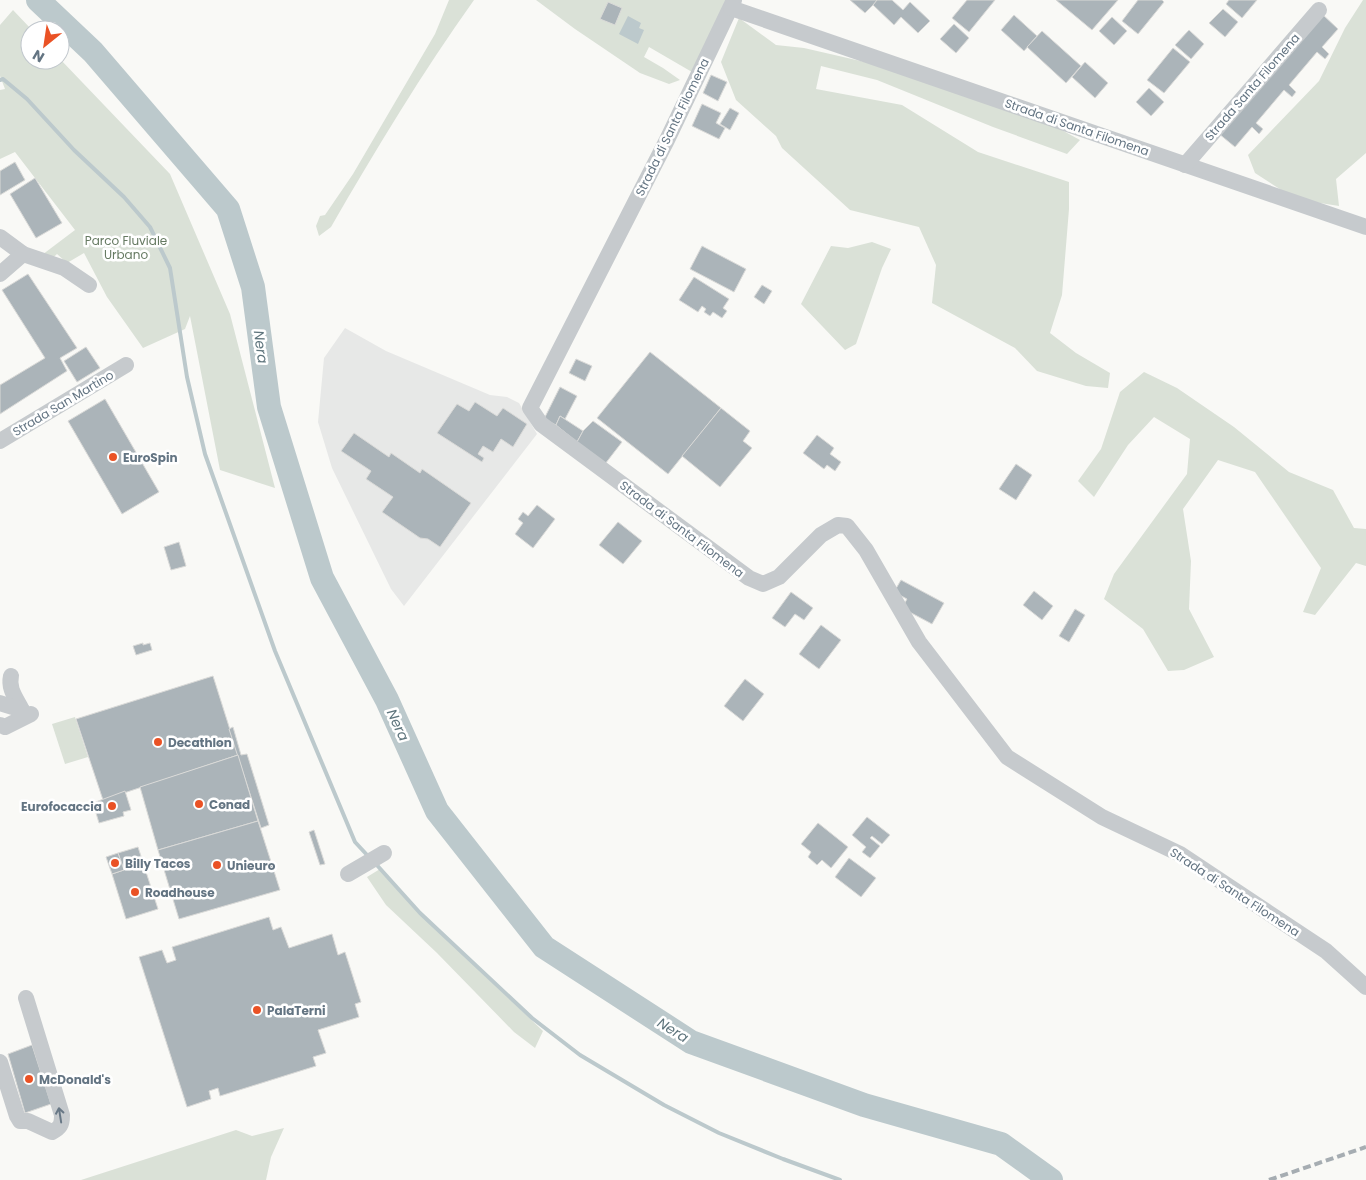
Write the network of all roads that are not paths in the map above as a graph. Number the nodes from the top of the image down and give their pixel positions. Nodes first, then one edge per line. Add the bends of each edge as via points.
1 (733, 4) edge
2 (1319, 10) dead end
3 (1185, 165) junction
4 (1366, 227) edge
5 (0, 237) edge
6 (23, 254) junction
7 (0, 274) edge
8 (89, 285) dead end
9 (126, 365) dead end
10 (0, 441) edge
11 (12, 676) dead end
12 (0, 703) edge
13 (26, 712) junction
14 (0, 725) edge
15 (384, 853) dead end
16 (348, 874) dead end
17 (1366, 987) edge
18 (26, 998) dead end
19 (0, 1062) edge

1 - 3 street, Strada di Santa Filomena
1 - 17 street, Strada di Santa Filomena via 530,408 541,424 749,578 763,584 779,577 821,535 838,525 846,526 866,550 919,642 1007,757 1102,817 1180,854 1326,951
2 - 3 street, Strada Santa Filomena
3 - 4 street, Strada di Santa Filomena
5 - 6 street
6 - 7 street
6 - 8 street via 64,268
9 - 10 street, Strada San Martino
11 - 13 street via 9,683 12,692
12 - 13 street
13 - 14 street via 6,727
15 - 16 street
19 -> 18 street via 20,1121 28,1121 52,1132 58,1128 62,1124 62,1116

